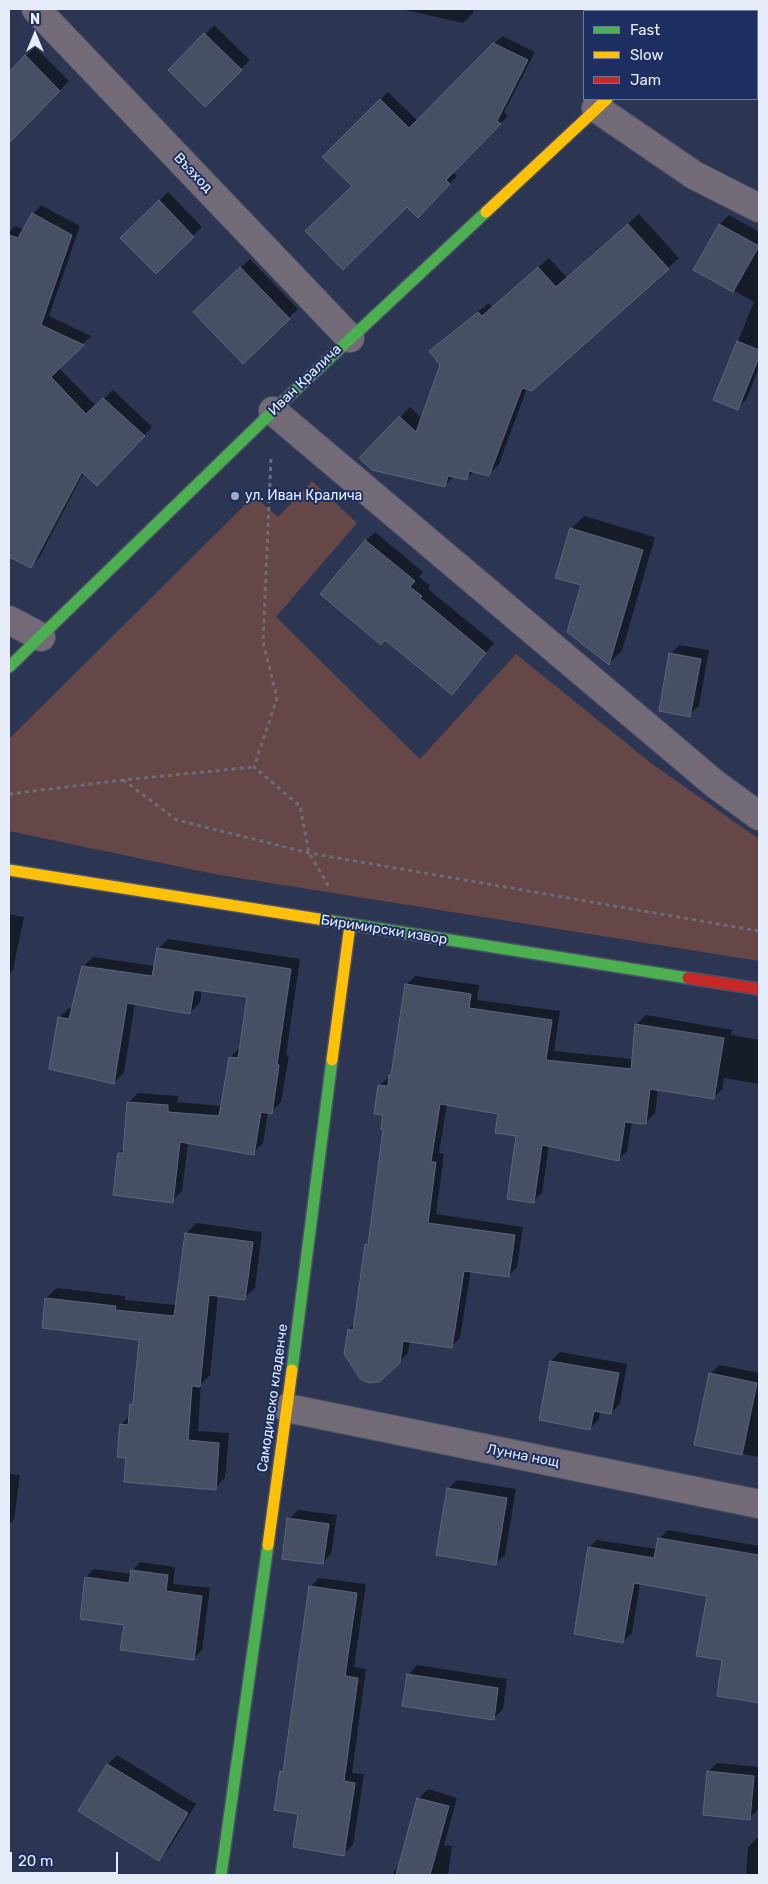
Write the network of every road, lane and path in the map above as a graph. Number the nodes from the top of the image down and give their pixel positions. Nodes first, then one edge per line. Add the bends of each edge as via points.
1 (36, 9) edge
2 (601, 104) edge
3 (759, 208) edge
4 (350, 338) junction
5 (273, 411) junction
6 (9, 620) edge
7 (41, 636) junction
8 (9, 667) edge
9 (254, 767) junction
10 (123, 780) junction
11 (9, 794) edge
12 (759, 816) edge
13 (309, 853) junction
14 (9, 870) edge
15 (350, 925) junction
16 (759, 930) edge
17 (759, 990) edge
18 (287, 1408) junction
19 (759, 1504) edge
20 (221, 1875) edge

1 - 4 street, Възход
2 - 3 street via 694,176
2 - 4 street, Иван Кралича
4 - 5 street, Иван Кралича
5 - 7 street, Иван Кралича
5 - 9 path via 263,642 277,698
5 - 12 street via 715,784
6 - 7 street
7 - 8 street, Иван Кралича
9 - 10 path
9 - 13 path via 300,806
10 - 11 path
10 - 13 path via 176,820
13 - 15 path
13 - 16 path
14 - 15 street, Биримирски извор
15 - 17 street, Биримирски извор
15 - 18 street, Самодивско кладенче
18 - 19 street, Лунна нощ
18 - 20 street, Самодивско кладенче

